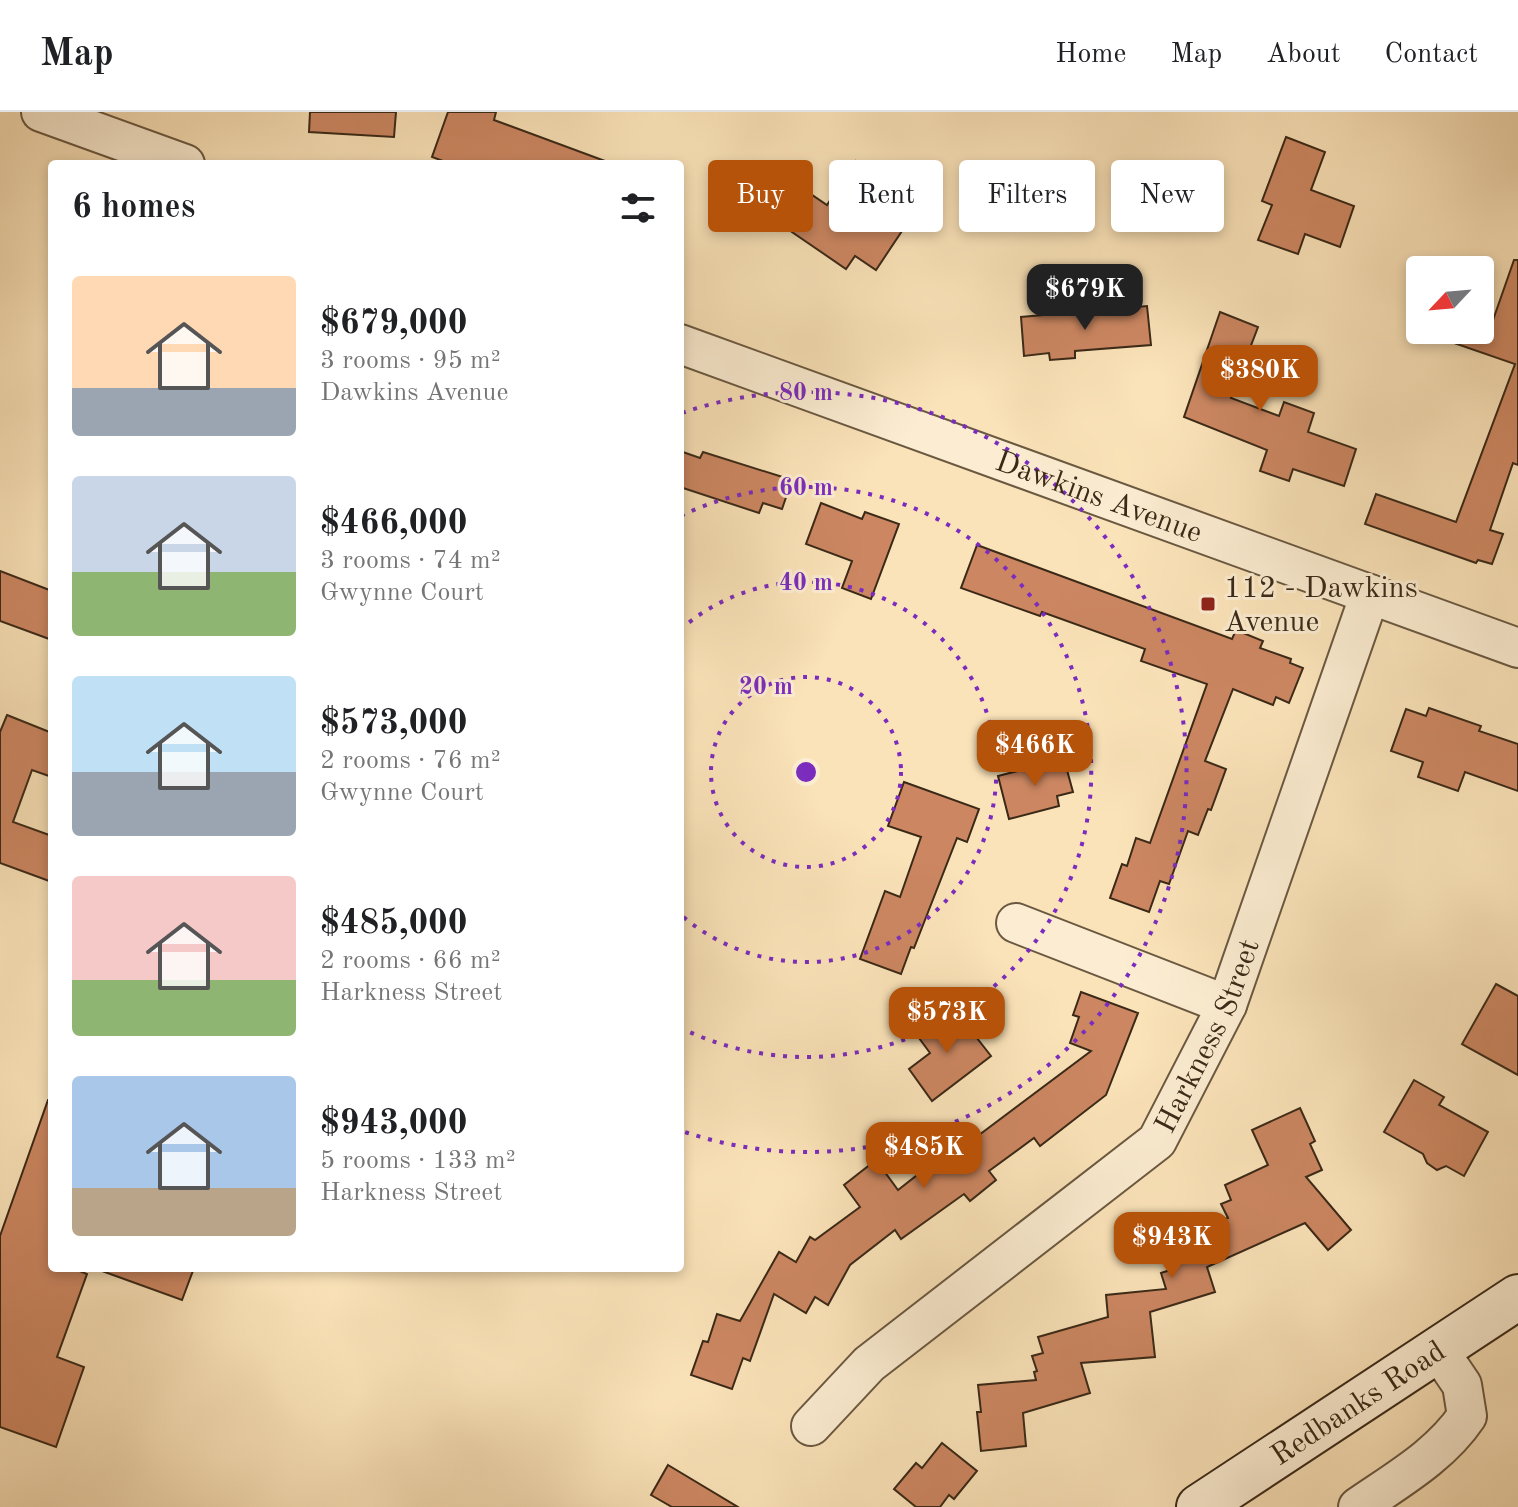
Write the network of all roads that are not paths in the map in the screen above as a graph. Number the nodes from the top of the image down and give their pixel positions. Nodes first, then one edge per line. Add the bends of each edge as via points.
1 (41, 112) edge
2 (174, 160) edge
3 (684, 345) edge
4 (1370, 594) junction
5 (1518, 648) edge
6 (1016, 923) dead end
7 (1227, 1005) junction
8 (1518, 1297) edge
9 (1439, 1351) junction
10 (811, 1426) dead end
11 (1199, 1507) edge
12 (1358, 1507) edge

1 - 2 street
3 - 4 street, Dawkins Avenue
4 - 5 street, Dawkins Avenue
4 - 7 street, Harkness Street
6 - 7 street
7 - 10 street, Harkness Street via 1157,1141 869,1364
8 - 9 main road, Redbanks Road
9 - 11 main road, Redbanks Road
9 - 12 street via 1462,1385 1467,1416 1452,1439

